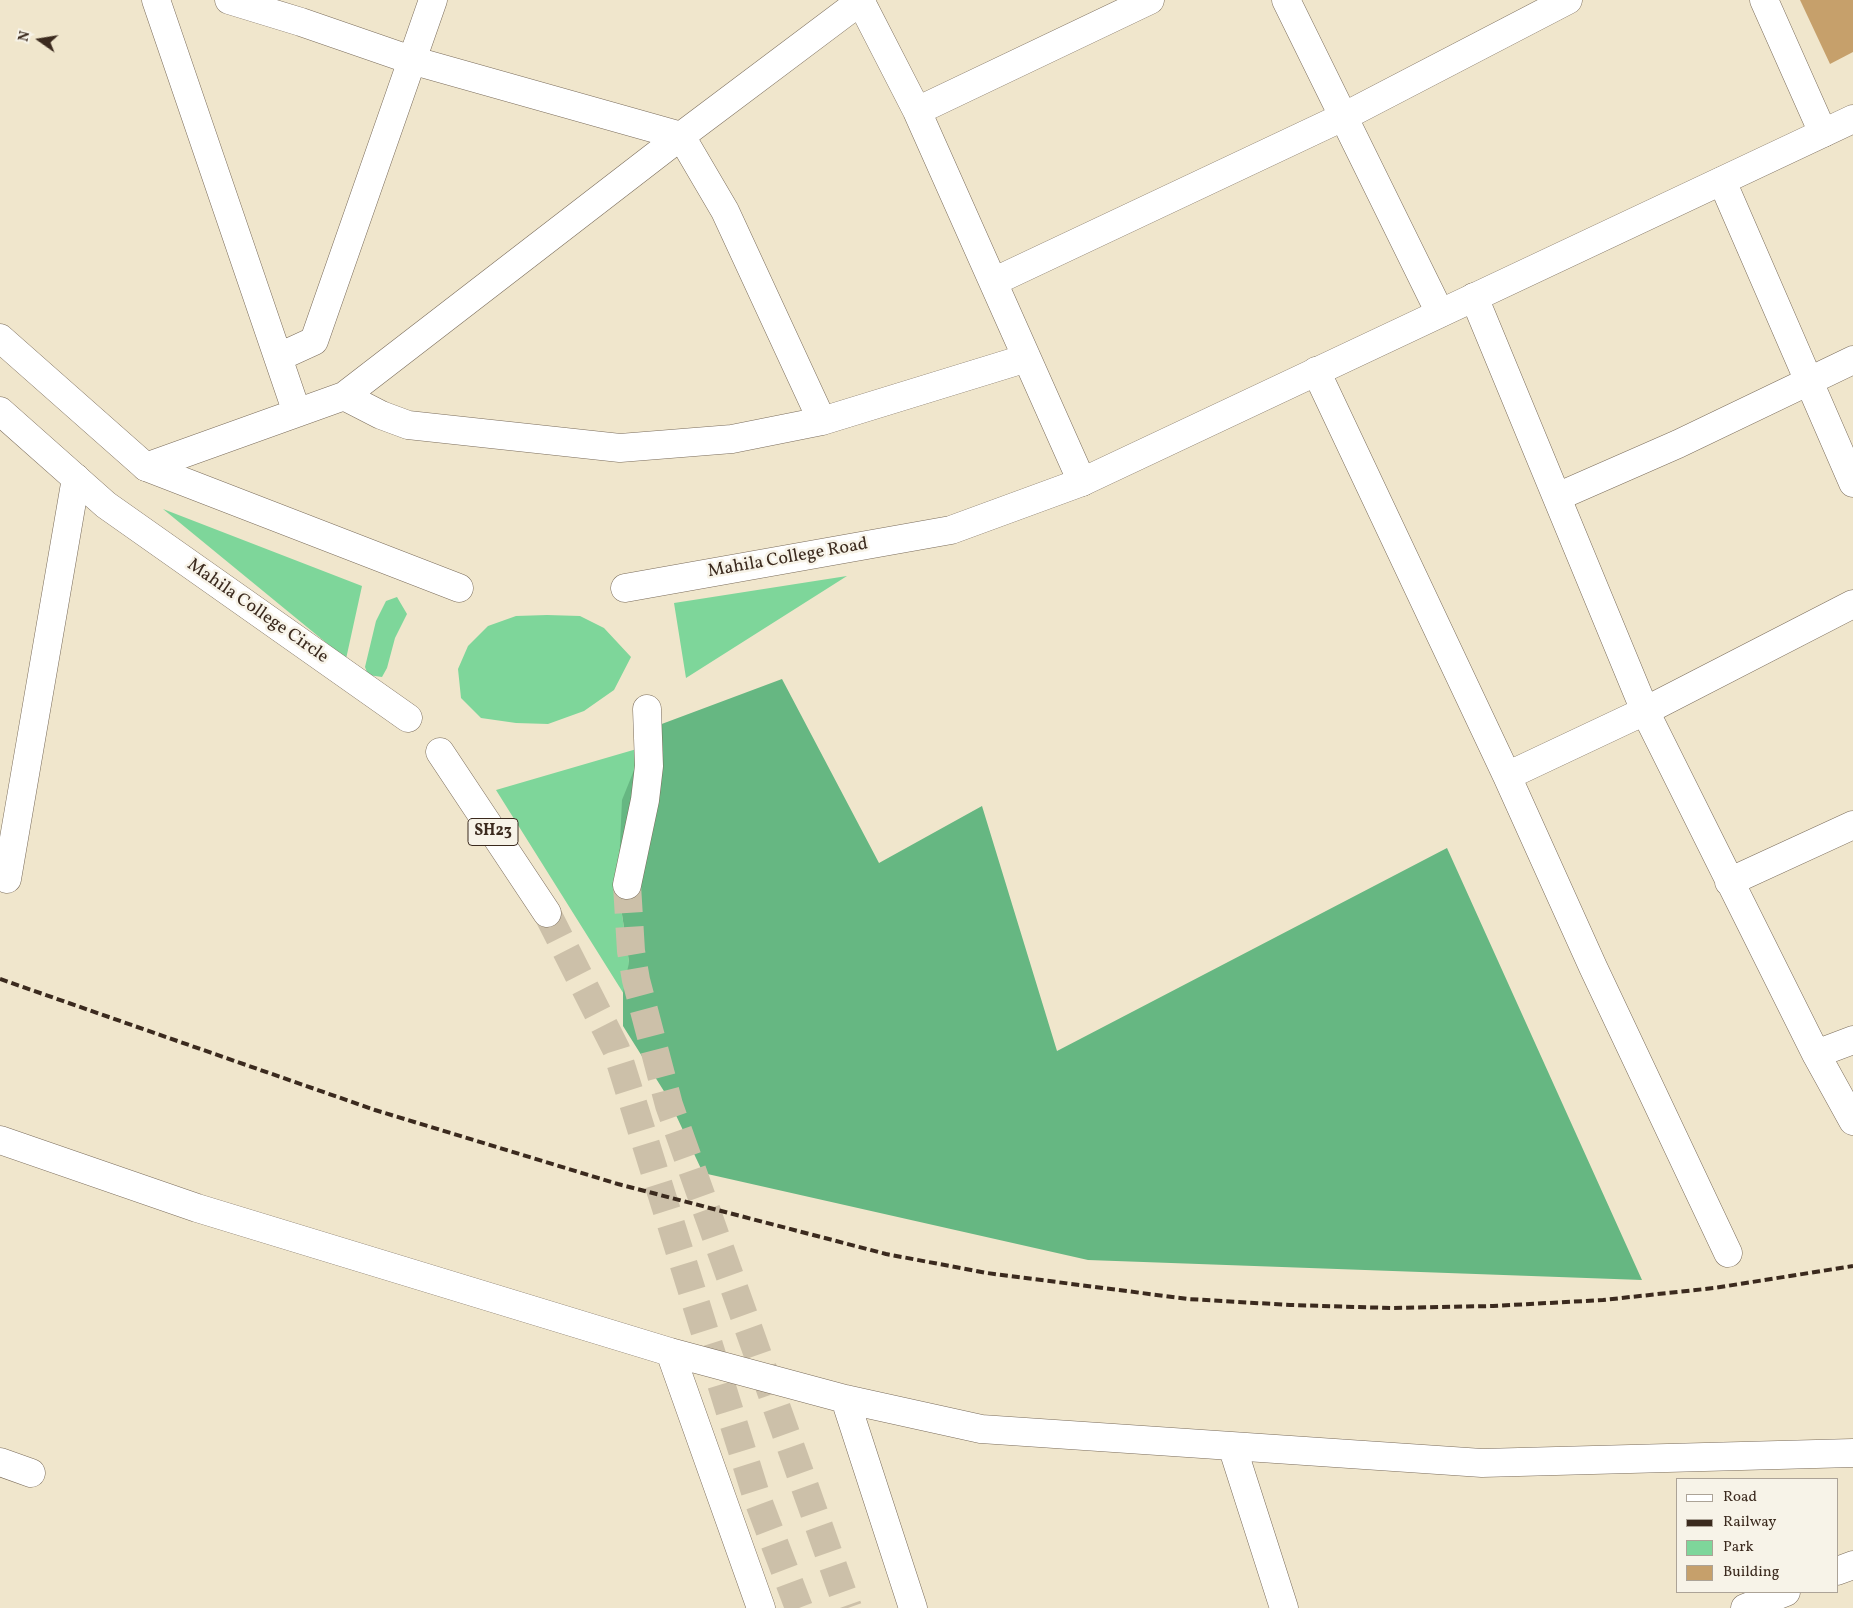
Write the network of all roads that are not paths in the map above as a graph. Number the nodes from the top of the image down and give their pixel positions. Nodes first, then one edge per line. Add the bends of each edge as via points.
1 (156, 0) edge
2 (229, 0) edge
3 (433, 0) edge
4 (861, 0) edge
5 (1150, 0) edge
6 (1286, 0) edge
7 (1568, 0) edge
8 (1764, 0) edge
9 (411, 60) junction
10 (917, 111) junction
11 (1343, 117) junction
12 (1853, 119) edge
13 (1823, 134) junction
14 (681, 136) junction
15 (1722, 181) junction
16 (993, 282) junction
17 (1474, 297) junction
18 (1440, 313) junction
19 (0, 338) edge
20 (279, 357) junction
21 (1027, 358) junction
22 (1853, 360) edge
23 (1316, 371) junction
24 (1808, 381) junction
25 (344, 396) junction
26 (0, 411) edge
27 (297, 413) junction
28 (822, 420) junction
29 (146, 467) junction
30 (76, 478) junction
31 (1082, 482) junction
32 (1853, 483) edge
33 (1556, 497) junction
34 (459, 588) dead end
35 (625, 588) dead end
36 (1853, 604) edge
37 (647, 709) dead end
38 (1645, 711) junction
39 (408, 718) dead end
40 (440, 752) dead end
41 (1507, 776) junction
42 (1853, 825) edge
43 (7, 879) dead end
44 (1729, 882) junction
45 (627, 885) tunnel mouth
46 (547, 913) tunnel mouth
47 (1853, 1040) edge
48 (1816, 1054) junction
49 (1853, 1121) edge
50 (0, 1140) edge
51 (1728, 1253) dead end
52 (670, 1352) junction
53 (845, 1399) junction
54 (1232, 1446) junction
55 (1853, 1453) edge
56 (0, 1462) edge
57 (31, 1473) dead end
58 (1853, 1565) edge
59 (1838, 1571) edge
60 (1783, 1593) edge
61 (761, 1608) edge
62 (913, 1608) edge
63 (1284, 1608) edge
64 (1745, 1608) edge

1 - 20 street
2 - 9 street
3 - 9 street
4 - 10 street
4 - 14 street
5 - 10 street
6 - 11 street
7 - 11 street
8 - 13 street
9 - 14 street
9 - 20 street via 314,341
10 - 16 street
11 - 16 street
11 - 18 street
12 - 13 street, Mahila College Road
13 - 15 street, Mahila College Road
14 - 25 street
14 - 28 street via 725,211
15 - 17 street, Mahila College Road
15 - 24 street
16 - 21 street
17 - 18 street, Mahila College Road
17 - 33 street
18 - 23 street, Mahila College Road
19 - 29 street
20 - 27 street
21 - 28 street
21 - 31 street
22 - 24 street
23 - 31 street, Mahila College Road
23 - 41 street
24 - 32 street
24 - 33 street via 1678,444
25 - 27 street
25 - 28 street via 381,416 408,425 620,448 732,439
26 - 30 street, Mahila College Circle
27 - 29 street
29 - 34 street
30 - 39 street, Mahila College Circle via 106,505
30 - 43 street
31 - 35 street, Mahila College Road via 951,530
33 - 38 street
36 - 38 street
37 - 45 street via 649,766
38 - 41 street
38 - 44 street
40 - 46 street, SH23
41 - 51 street
42 - 44 street
44 - 48 street
47 - 48 street
48 - 49 street
50 - 52 street via 198,1208
52 - 53 street
52 - 61 street
53 - 54 street via 981,1429
53 - 62 street
54 - 55 street via 1482,1463
54 - 63 street
56 - 57 street
58 - 59 street
60 - 64 street

